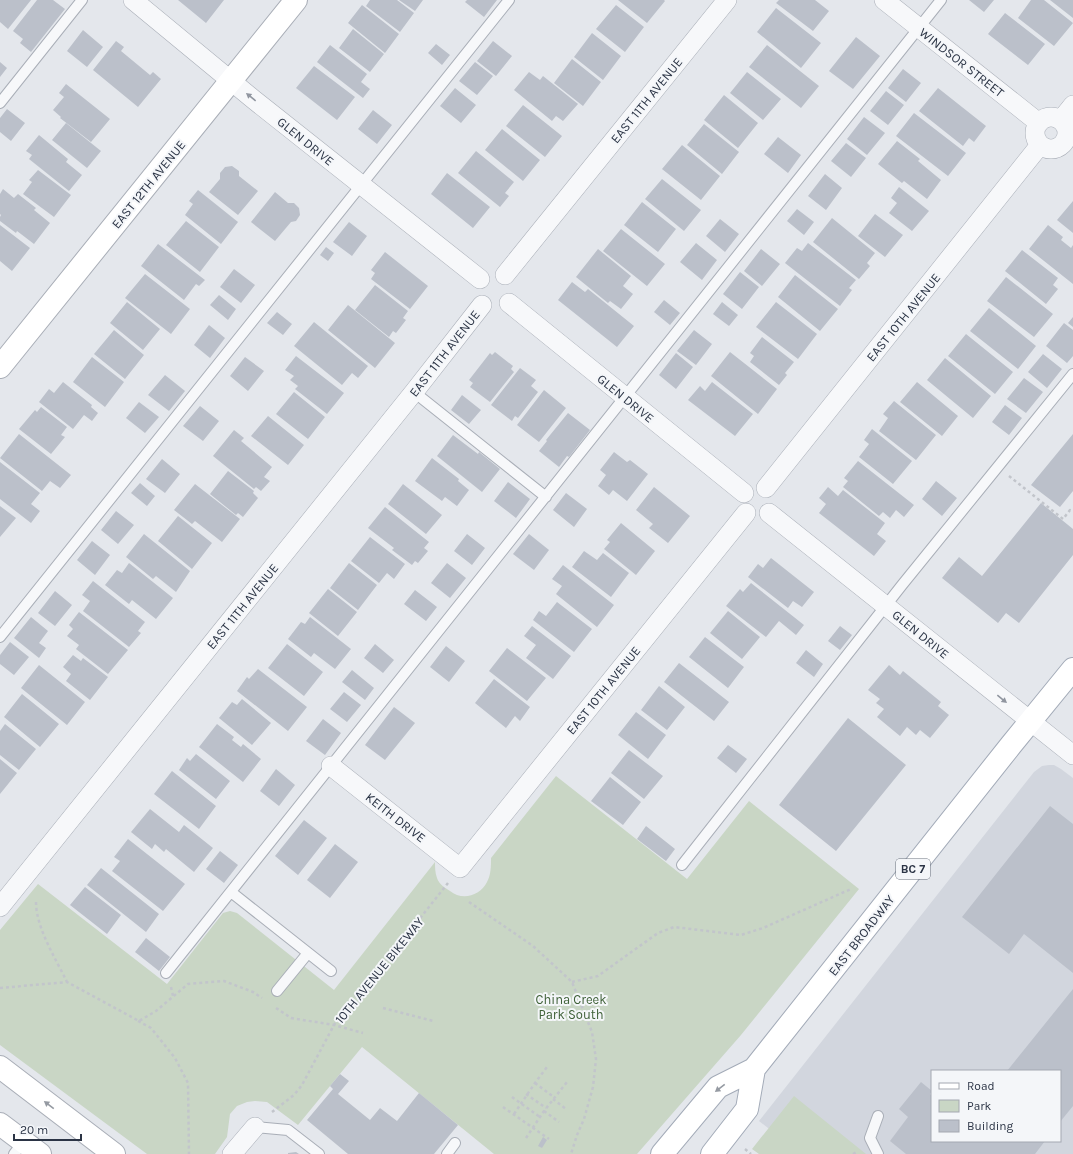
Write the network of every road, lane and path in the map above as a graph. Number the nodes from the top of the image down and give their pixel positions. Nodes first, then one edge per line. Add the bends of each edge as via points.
1 (82, 0) edge
2 (133, 0) edge
3 (296, 0) edge
4 (510, 0) edge
5 (727, 0) edge
6 (884, 0) edge
7 (941, 0) edge
8 (919, 28) junction
9 (231, 80) junction
10 (0, 103) edge
11 (1073, 105) edge
12 (1061, 120) junction
13 (1038, 123) junction
14 (1040, 145) junction
15 (1068, 147) edge
16 (361, 185) junction
17 (505, 275) junction
18 (480, 279) junction
19 (509, 303) junction
20 (482, 305) junction
21 (0, 367) edge
22 (1073, 374) edge
23 (414, 392) junction
24 (625, 397) junction
25 (1015, 481) dead end
26 (766, 488) junction
27 (744, 493) junction
28 (546, 497) junction
29 (769, 512) junction
30 (1073, 512) edge
31 (746, 513) junction
32 (886, 606) junction
33 (0, 637) edge
34 (1073, 669) edge
35 (1031, 722) junction
36 (1073, 755) edge
37 (331, 766) junction
38 (682, 865) dead end
39 (460, 868) junction
40 (850, 889) dead end
41 (231, 892) junction
42 (36, 902) dead end
43 (469, 902) dead end
44 (0, 907) edge
45 (308, 952) junction
46 (332, 972) dead end
47 (166, 973) dead end
48 (67, 982) junction
49 (572, 982) junction
50 (0, 988) edge
51 (277, 991) dead end
52 (263, 999) dead end
53 (274, 1006) dead end
54 (383, 1008) dead end
55 (126, 1014) junction
56 (433, 1022) dead end
57 (334, 1025) junction
58 (363, 1033) dead end
59 (0, 1067) edge
60 (547, 1067) dead end
61 (754, 1069) junction
62 (567, 1082) dead end
63 (534, 1083) junction
64 (526, 1094) junction
65 (512, 1097) dead end
66 (554, 1099) junction
67 (521, 1103) junction
68 (503, 1107) dead end
69 (566, 1109) dead end
70 (545, 1110) junction
71 (514, 1114) junction
72 (878, 1116) dead end
73 (540, 1117) junction
74 (559, 1122) dead end
75 (0, 1124) edge
76 (255, 1127) junction
77 (533, 1127) junction
78 (526, 1138) dead end
79 (549, 1139) dead end
80 (455, 1143) dead end
81 (744, 1149) dead end
82 (26, 1150) edge
83 (114, 1154) edge
84 (189, 1154) edge
85 (232, 1154) edge
86 (319, 1154) edge
87 (447, 1154) edge
88 (571, 1154) edge
89 (662, 1154) edge
90 (712, 1154) edge
91 (751, 1154) edge
92 (878, 1154) edge

1 - 10 lane
2 - 9 street, GLEN DRIVE
3 - 9 main road, EAST 12TH AVENUE
4 - 16 lane
5 - 17 street, EAST 11TH AVENUE
6 - 8 street, WINDSOR STREET
7 - 8 lane
8 - 13 street, WINDSOR STREET
8 - 24 lane
16 -> 9 street, GLEN DRIVE
9 - 21 main road, EAST 12TH AVENUE
11 - 12 street
12 - 13 street via 1047,118
12 - 15 street via 1067,128
13 - 14 street via 1036,137
14 - 15 street via 1050,150
14 - 26 street, EAST 10TH AVENUE
16 - 18 street, GLEN DRIVE
16 - 33 lane
17 - 18 street via 494,272
17 - 19 street via 512,285 512,298
18 - 20 street via 476,290
19 - 20 street via 493,310
19 - 24 street, GLEN DRIVE
20 - 23 street, EAST 11TH AVENUE
22 - 32 lane
23 - 28 lane
23 - 44 street, EAST 11TH AVENUE
24 - 27 street, GLEN DRIVE
24 - 28 lane
25 - 30 path via 1063,519 1070,510
26 - 27 street via 756,486
26 - 29 street via 773,499
27 - 31 street via 742,503
28 - 37 lane
29 - 31 street via 765,516 755,518
29 - 32 street, GLEN DRIVE
31 - 39 street, EAST 10TH AVENUE
32 -> 35 street, GLEN DRIVE
32 - 38 lane
34 - 35 main road, EAST BROADWAY / BC 7
35 - 36 street, GLEN DRIVE
35 - 61 main road, EAST BROADWAY / BC 7
37 - 39 street, KEITH DRIVE
37 - 41 lane
39 - 57 path, 10TH AVENUE BIKEWAY via 349,1003
40 - 49 path via 764,928 741,935 674,927 658,933 598,976
41 - 45 lane
41 - 47 lane
42 - 48 path via 36,911 43,932
43 - 49 path via 533,946
45 - 46 lane
45 - 51 lane
48 - 50 path
48 - 55 path
49 - 88 path via 592,1032 596,1059 584,1119
52 - 55 path via 253,992 224,981 188,984 156,1011 139,1020
53 - 57 path via 291,1018
54 - 56 path
55 - 84 path via 151,1028 175,1058 188,1083
57 - 58 path
57 - 76 path, 10TH AVENUE BIKEWAY via 298,1090
83 -> 59 main road
60 - 63 path
61 -> 89 main road, EAST BROADWAY / BC 7 via 718,1087
61 - 90 main road, EAST BROADWAY / BC 7 via 747,1109
62 - 66 path
63 - 64 path
63 - 66 path
64 - 67 path
64 - 70 path
65 - 67 path
66 - 69 path
66 - 70 path
67 - 71 path
67 - 73 path
68 - 71 path
70 - 73 path
70 - 74 path
71 - 77 path
72 - 92 lane via 870,1138
73 - 77 path
75 - 82 main road
76 - 85 street
76 - 86 lane via 288,1130
77 - 78 path
77 - 79 path
80 - 87 lane
81 - 91 path

